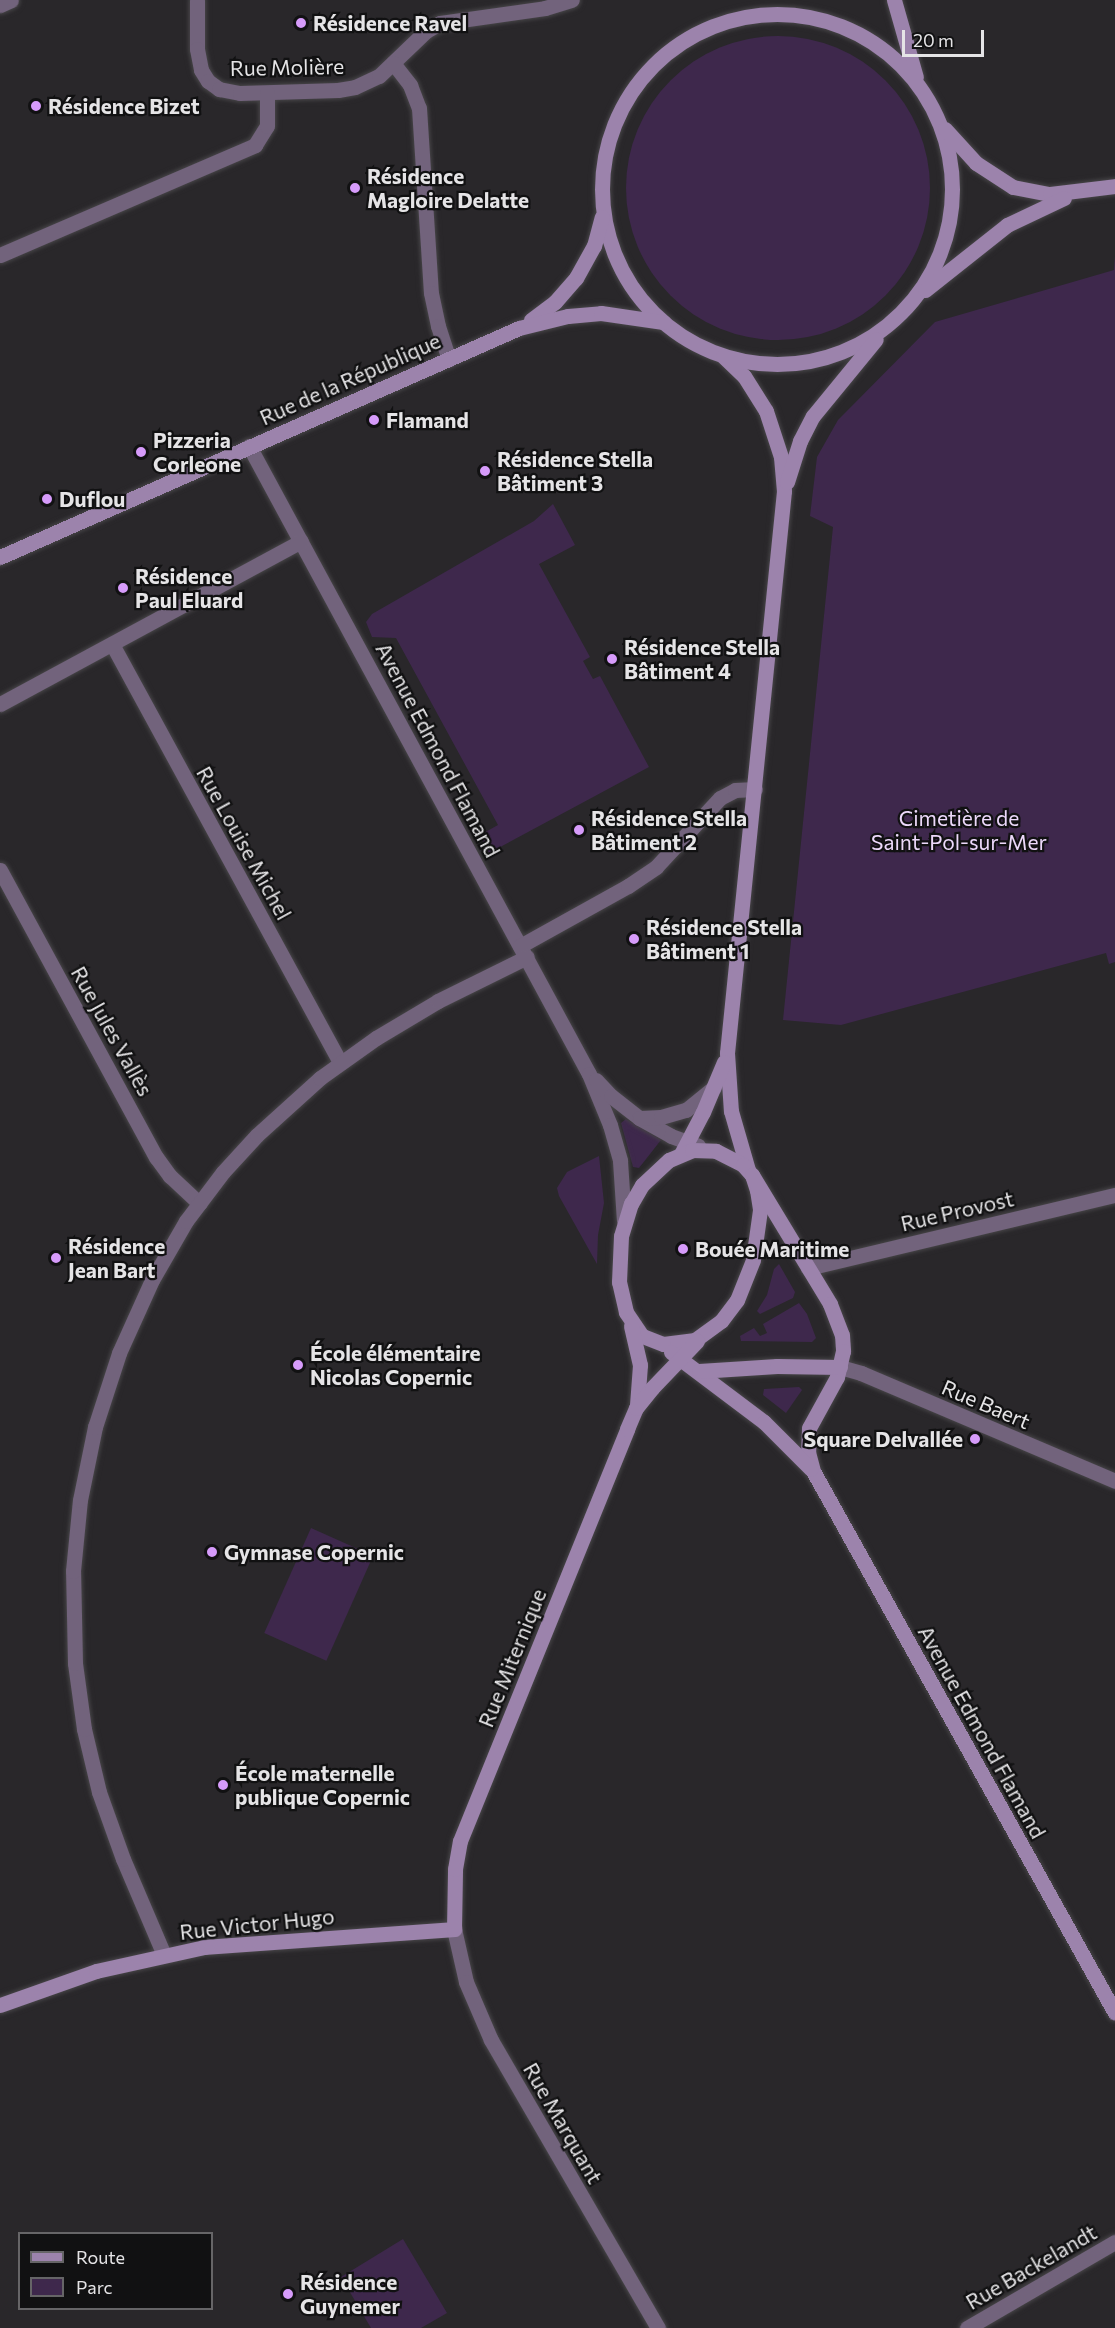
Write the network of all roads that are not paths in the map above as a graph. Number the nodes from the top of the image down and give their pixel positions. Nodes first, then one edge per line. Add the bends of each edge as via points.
1 (11, 0) edge
2 (197, 0) edge
3 (572, 0) edge
4 (782, 0) edge
5 (894, 0) edge
6 (0, 4) edge
7 (747, 16) junction
8 (393, 63) junction
9 (919, 85) junction
10 (267, 93) junction
11 (939, 122) junction
12 (1115, 186) edge
13 (1078, 193) junction
14 (603, 212) junction
15 (0, 255) edge
16 (911, 302) junction
17 (663, 322) junction
18 (887, 325) junction
19 (519, 328) junction
20 (721, 354) junction
21 (449, 359) junction
22 (249, 446) junction
23 (784, 491) junction
24 (301, 541) junction
25 (0, 556) edge
26 (112, 644) junction
27 (0, 704) edge
28 (755, 789) junction
29 (1, 872) edge
30 (524, 952) junction
31 (727, 1053) junction
32 (340, 1063) junction
33 (590, 1074) junction
34 (714, 1087) junction
35 (639, 1118) junction
36 (684, 1148) junction
37 (750, 1173) junction
38 (1115, 1195) edge
39 (200, 1203) junction
40 (624, 1225) junction
41 (808, 1268) junction
42 (630, 1320) junction
43 (703, 1336) junction
44 (656, 1342) junction
45 (679, 1358) junction
46 (840, 1367) junction
47 (699, 1371) junction
48 (636, 1408) junction
49 (813, 1472) junction
50 (1115, 1481) edge
51 (454, 1929) junction
52 (164, 1955) junction
53 (0, 2005) edge
54 (1115, 2013) edge
55 (1115, 2242) edge
56 (658, 2328) edge
57 (967, 2328) edge

1 - 6 street
2 - 10 street, Rue Molière via 198,63 204,76 225,92
3 - 8 street, Rue Molière via 538,9 440,23
4 - 7 street
5 - 9 street
7 - 9 street via 798,14 847,27 890,54
7 - 14 street via 715,25 685,40 658,60 636,85 607,146 602,178
8 - 10 street, Rue Molière via 371,81 356,87
8 - 21 street via 410,85 419,108 431,293
9 - 11 street
10 - 15 street via 267,126 255,145
11 - 13 street via 969,157 1001,182 1040,194
11 - 16 street via 952,170 950,220 937,260
12 - 13 street
13 - 16 street via 1007,225
14 - 17 street via 610,243 623,272
14 - 19 street, Rue de la République via 594,246 576,278 555,302
16 - 18 street
17 - 19 street, Rue de la République via 601,313 556,318
17 - 20 street via 690,341
18 - 20 street via 859,344 812,360 762,363
18 - 23 street via 813,416 800,441
19 - 21 street, Rue de la République
20 - 23 street via 744,376 766,411 781,457
21 - 22 street, Rue de la République
22 - 24 street, Avenue Edmond Flamand
22 - 25 street, Rue de la République
23 - 28 street
24 - 26 street
24 - 30 street, Avenue Edmond Flamand
26 - 27 street
26 - 32 street, Rue Louise Michel
28 - 30 street via 735,790 720,798 656,867
28 - 31 street
29 - 39 street, Rue Jules Vallès via 156,1157 170,1176
30 - 32 street via 418,1012
30 - 33 street, Avenue Edmond Flamand
31 - 34 street
31 - 37 street via 731,1111
32 - 39 street via 257,1135
33 - 35 street
33 - 40 street via 620,1161
34 - 35 street via 686,1110
34 - 36 street
35 - 36 street
36 - 37 street via 730,1157
36 - 40 street via 642,1185
37 - 41 street
37 - 43 street via 758,1190 760,1210 753,1260 733,1308
38 - 41 street, Rue Provost
39 - 52 street via 158,1269 118,1353 88,1459 73,1570 75,1663 89,1751 115,1838
40 - 42 street via 619,1282
41 - 46 street via 840,1326
42 - 44 street via 642,1336
42 - 48 street via 640,1365
43 - 44 street via 680,1344
43 - 45 street
44 - 45 street
45 - 47 street
45 - 48 street
46 - 47 street
46 - 49 street via 809,1428 808,1452
46 - 50 street, Rue Baert
47 - 49 street via 769,1427
48 - 51 street, Rue Miternique via 460,1841 454,1884
49 - 54 street, Avenue Edmond Flamand
51 - 52 street, Rue Victor Hugo via 222,1944
51 - 56 street, Rue Marquant via 469,1991 491,2040
52 - 53 street, Rue Victor Hugo via 73,1979
55 - 57 street, Rue Backelandt

